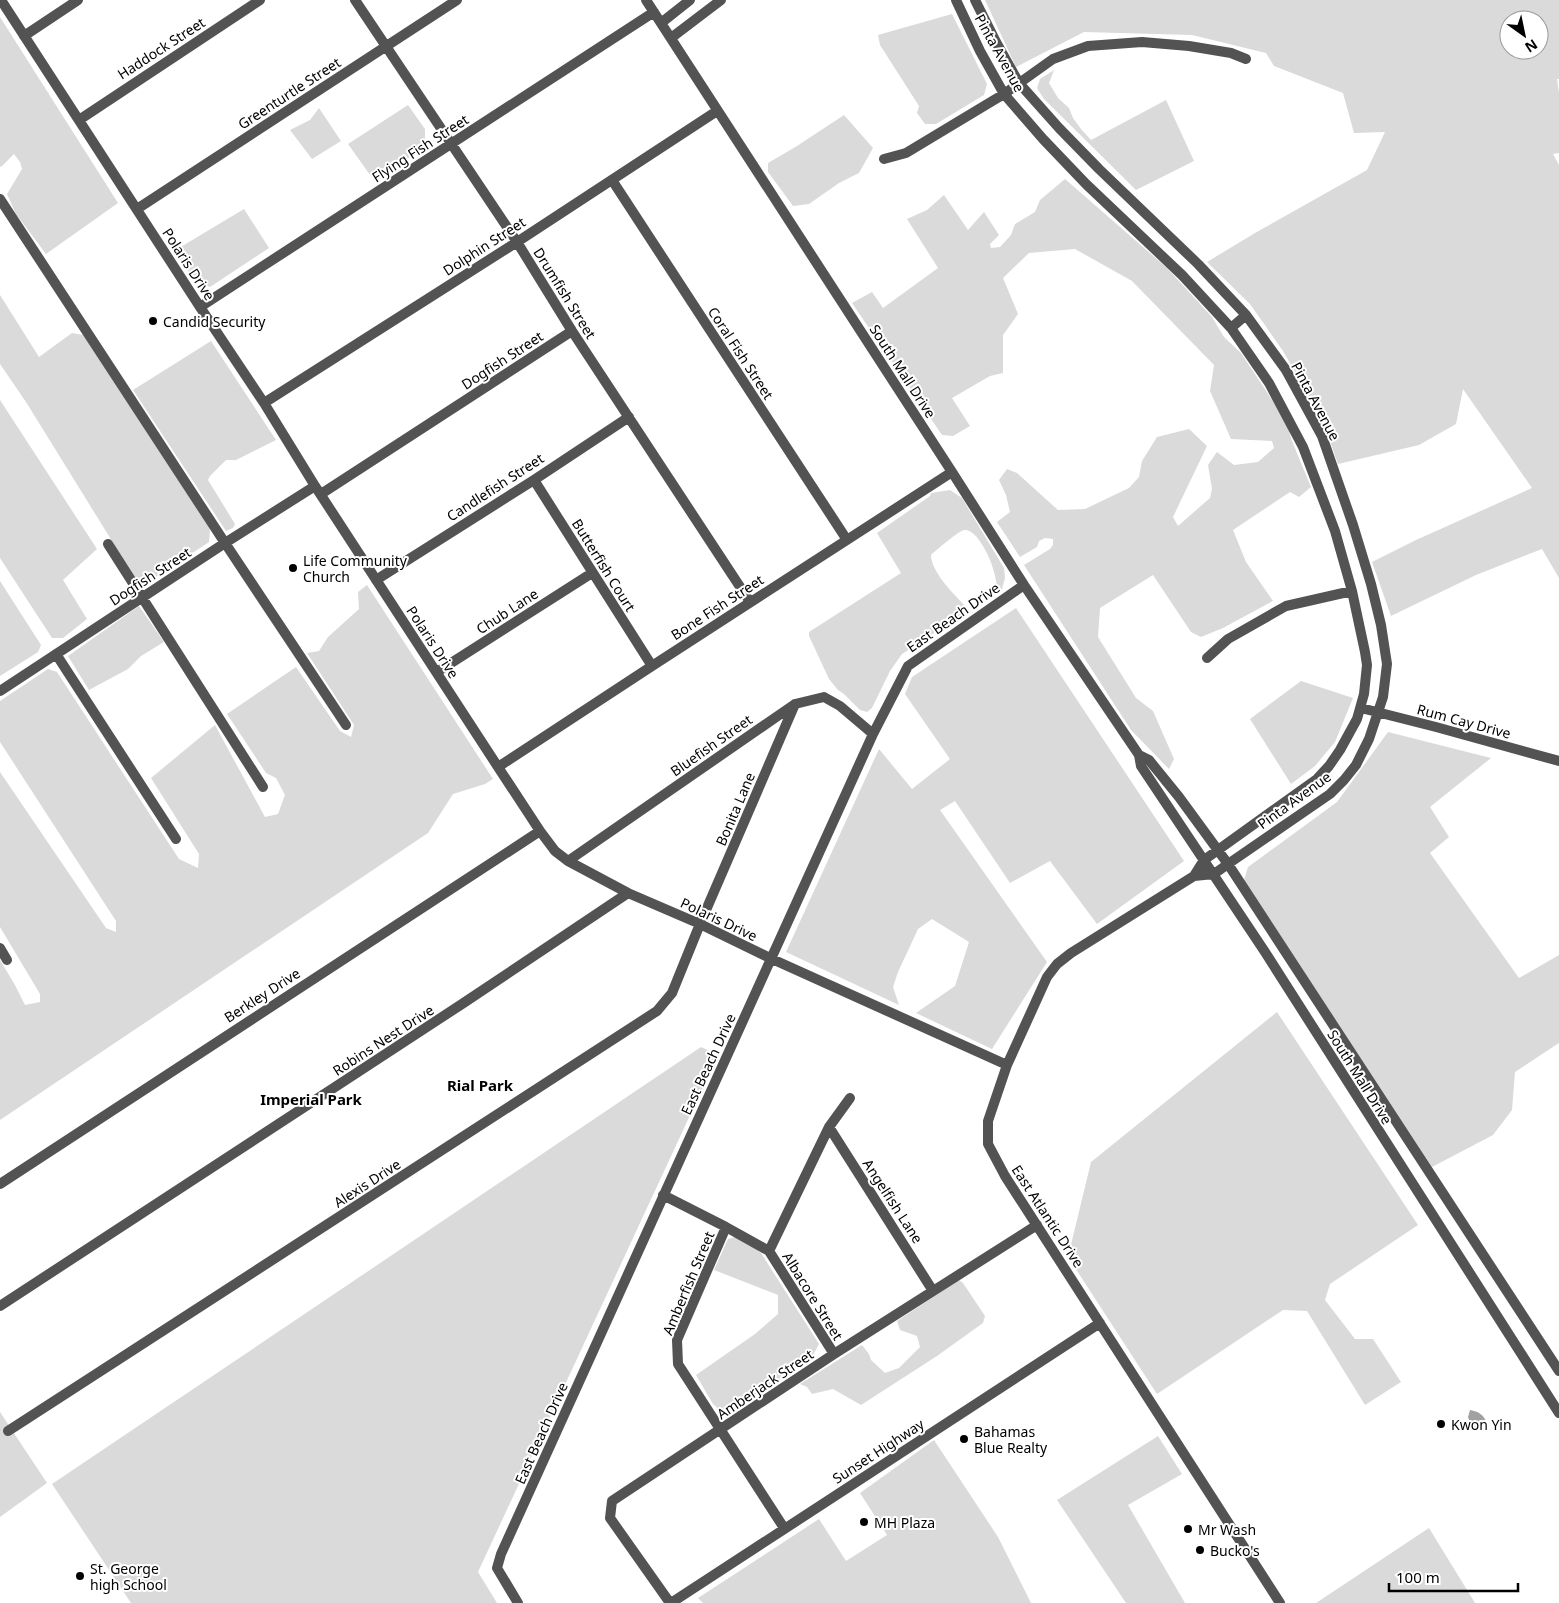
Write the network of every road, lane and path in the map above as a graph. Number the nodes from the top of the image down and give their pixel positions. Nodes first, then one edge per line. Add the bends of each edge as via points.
1 (1, 0) edge
2 (78, 0) edge
3 (260, 0) edge
4 (355, 0) edge
5 (457, 0) edge
6 (646, 0) edge
7 (690, 0) edge
8 (721, 0) edge
9 (956, 0) edge
10 (975, 0) edge
11 (654, 12) junction
12 (661, 24) junction
13 (24, 36) junction
14 (671, 38) junction
15 (385, 47) junction
16 (1246, 59) dead end
17 (1020, 83) junction
18 (1004, 94) junction
19 (717, 111) junction
20 (78, 120) junction
21 (452, 144) junction
22 (884, 159) dead end
23 (612, 180) junction
24 (0, 199) edge
25 (137, 209) junction
26 (517, 242) junction
27 (200, 307) junction
28 (1246, 314) junction
29 (1231, 328) junction
30 (572, 331) junction
31 (264, 403) junction
32 (628, 417) junction
33 (952, 472) junction
34 (534, 480) junction
35 (318, 490) junction
36 (847, 540) junction
37 (225, 543) junction
38 (108, 544) dead end
39 (592, 573) junction
40 (376, 580) junction
41 (1024, 585) junction
42 (1352, 592) junction
43 (142, 598) junction
44 (750, 602) junction
45 (56, 654) junction
46 (1207, 658) dead end
47 (652, 666) junction
48 (437, 672) junction
49 (0, 691) edge
50 (795, 704) junction
51 (1361, 708) junction
52 (1379, 713) junction
53 (346, 725) dead end
54 (872, 734) junction
55 (1140, 755) junction
56 (1559, 761) edge
57 (498, 768) junction
58 (263, 787) dead end
59 (540, 831) junction
60 (176, 839) dead end
61 (1218, 850) junction
62 (1204, 860) junction
63 (568, 861) junction
64 (1228, 864) junction
65 (1214, 874) junction
66 (1194, 876) junction
67 (628, 893) junction
68 (700, 924) junction
69 (1279, 942) junction
70 (0, 948) edge
71 (1265, 952) junction
72 (772, 958) junction
73 (7, 960) dead end
74 (1007, 1065) junction
75 (850, 1098) dead end
76 (829, 1127) junction
77 (0, 1184) edge
78 (663, 1195) junction
79 (1037, 1225) junction
80 (726, 1226) junction
81 (769, 1251) junction
82 (933, 1291) junction
83 (0, 1306) edge
84 (1100, 1323) junction
85 (834, 1354) junction
86 (1559, 1371) edge
87 (1559, 1413) edge
88 (721, 1430) junction
89 (8, 1431) dead end
90 (784, 1528) junction
91 (518, 1603) edge
92 (671, 1603) edge
93 (1280, 1603) edge

1 - 13 street, Polaris Drive
2 - 13 street
3 - 20 street, Haddock Street
4 - 15 street, Drumfish Street
5 - 15 street, Greenturtle Street
6 - 11 street, South Mall Drive
7 - 12 street
8 - 14 street
9 - 18 street, Pinta Avenue
10 - 17 street, Pinta Avenue
11 - 12 street, South Mall Drive
11 - 21 street, Flying Fish Street
12 - 14 street, South Mall Drive
13 - 20 street, Polaris Drive
14 - 19 street, South Mall Drive
15 - 21 street, Drumfish Street
15 - 25 street, Greenturtle Street
16 - 17 street via 1231,53 1161,43 1088,46 1053,59
17 - 18 street
17 - 28 street, Pinta Avenue via 1086,156
18 - 22 street via 906,153
18 - 29 street, Pinta Avenue via 1086,184 1182,275
19 - 23 street, Dolphin Street
19 - 33 street, South Mall Drive
20 - 25 street, Polaris Drive
21 - 26 street, Drumfish Street
21 - 27 street, Flying Fish Street
23 - 26 street, Dolphin Street
23 - 36 street, Coral Fish Street
24 - 37 street
25 - 27 street, Polaris Drive
26 - 30 street, Drumfish Street
26 - 31 street, Dolphin Street
27 - 31 street, Polaris Drive
28 - 29 street
28 - 52 street, Pinta Avenue via 1286,370 1322,436 1353,525 1385,647 1386,680
29 - 42 street, Pinta Avenue via 1269,383 1303,446 1335,531
30 - 32 street, Drumfish Street
30 - 35 street, Dogfish Street
31 - 35 street, Polaris Drive
32 - 34 street, Candlefish Street
32 - 44 street, Drumfish Street
33 - 36 street, Bone Fish Street
33 - 41 street, South Mall Drive
34 - 39 street, Butterfish Court
34 - 40 street, Candlefish Street
35 - 37 street, Dogfish Street
35 - 40 street, Polaris Drive
36 - 44 street, Bone Fish Street
37 - 43 street, Dogfish Street
37 - 53 street
38 - 43 street
39 - 47 street, Butterfish Court
39 - 48 street, Chub Lane
40 - 48 street, Polaris Drive
41 - 54 street, East Beach Drive via 908,666
41 - 55 street, South Mall Drive
42 - 46 street via 1286,606 1228,639
42 - 51 street, Pinta Avenue via 1365,652 1366,679
43 - 45 street, Dogfish Street
43 - 58 street
44 - 47 street, Bone Fish Street
45 - 49 street, Dogfish Street
45 - 60 street
47 - 57 street, Bone Fish Street
48 - 57 street, Polaris Drive
50 - 54 street, Bluefish Street via 824,697 840,706
50 - 63 street, Bluefish Street
50 - 68 street, Bonita Lane
51 - 52 street, Rum Cay Drive
51 - 61 street, Pinta Avenue via 1340,750 1317,778
52 - 56 street, Rum Cay Drive
52 - 64 street, Pinta Avenue via 1356,765 1344,780 1330,794
54 - 72 street, East Beach Drive
55 - 61 street, South Mall Drive via 1149,760
55 - 62 street, South Mall Drive via 1141,766
57 - 59 street, Polaris Drive
59 - 63 street, Polaris Drive via 555,851
59 - 77 street, Berkley Drive
61 - 62 street, Pinta Avenue
61 - 64 street, South Mall Drive
62 - 65 street, South Mall Drive
62 - 66 street, East Atlantic Drive
63 - 67 street, Polaris Drive
64 - 65 street, Pinta Avenue
64 - 69 street, South Mall Drive
65 - 66 street, East Atlantic Drive
65 - 71 street, South Mall Drive
66 - 74 street, East Atlantic Drive via 1057,964
67 - 68 street, Polaris Drive
67 - 83 street, Robins Nest Drive
68 - 72 street, Polaris Drive
68 - 89 street, Alexis Drive via 672,993 657,1011
69 - 71 street
69 - 86 street, South Mall Drive
70 - 73 street
71 - 87 street, South Mall Drive
72 - 74 street, Polaris Drive
72 - 78 street, East Beach Drive
74 - 79 street, East Atlantic Drive via 988,1121 988,1144
75 - 76 street
76 - 81 street
76 - 82 street, Angelfish Lane
78 - 80 street, Albacore Street
78 - 91 street, East Beach Drive via 497,1568
79 - 82 street, Amberjack Street
79 - 84 street, East Atlantic Drive
80 - 81 street, Albacore Street
80 - 88 street, Amberfish Street via 677,1340 678,1364
81 - 85 street, Albacore Street
82 - 85 street, Amberjack Street
84 - 90 street, Sunset Highway
84 - 93 street, East Atlantic Drive
85 - 88 street, Amberjack Street
88 - 90 street, Amberfish Street
88 - 92 street, Amberjack Street via 612,1501 610,1518
90 - 92 street, Sunset Highway

